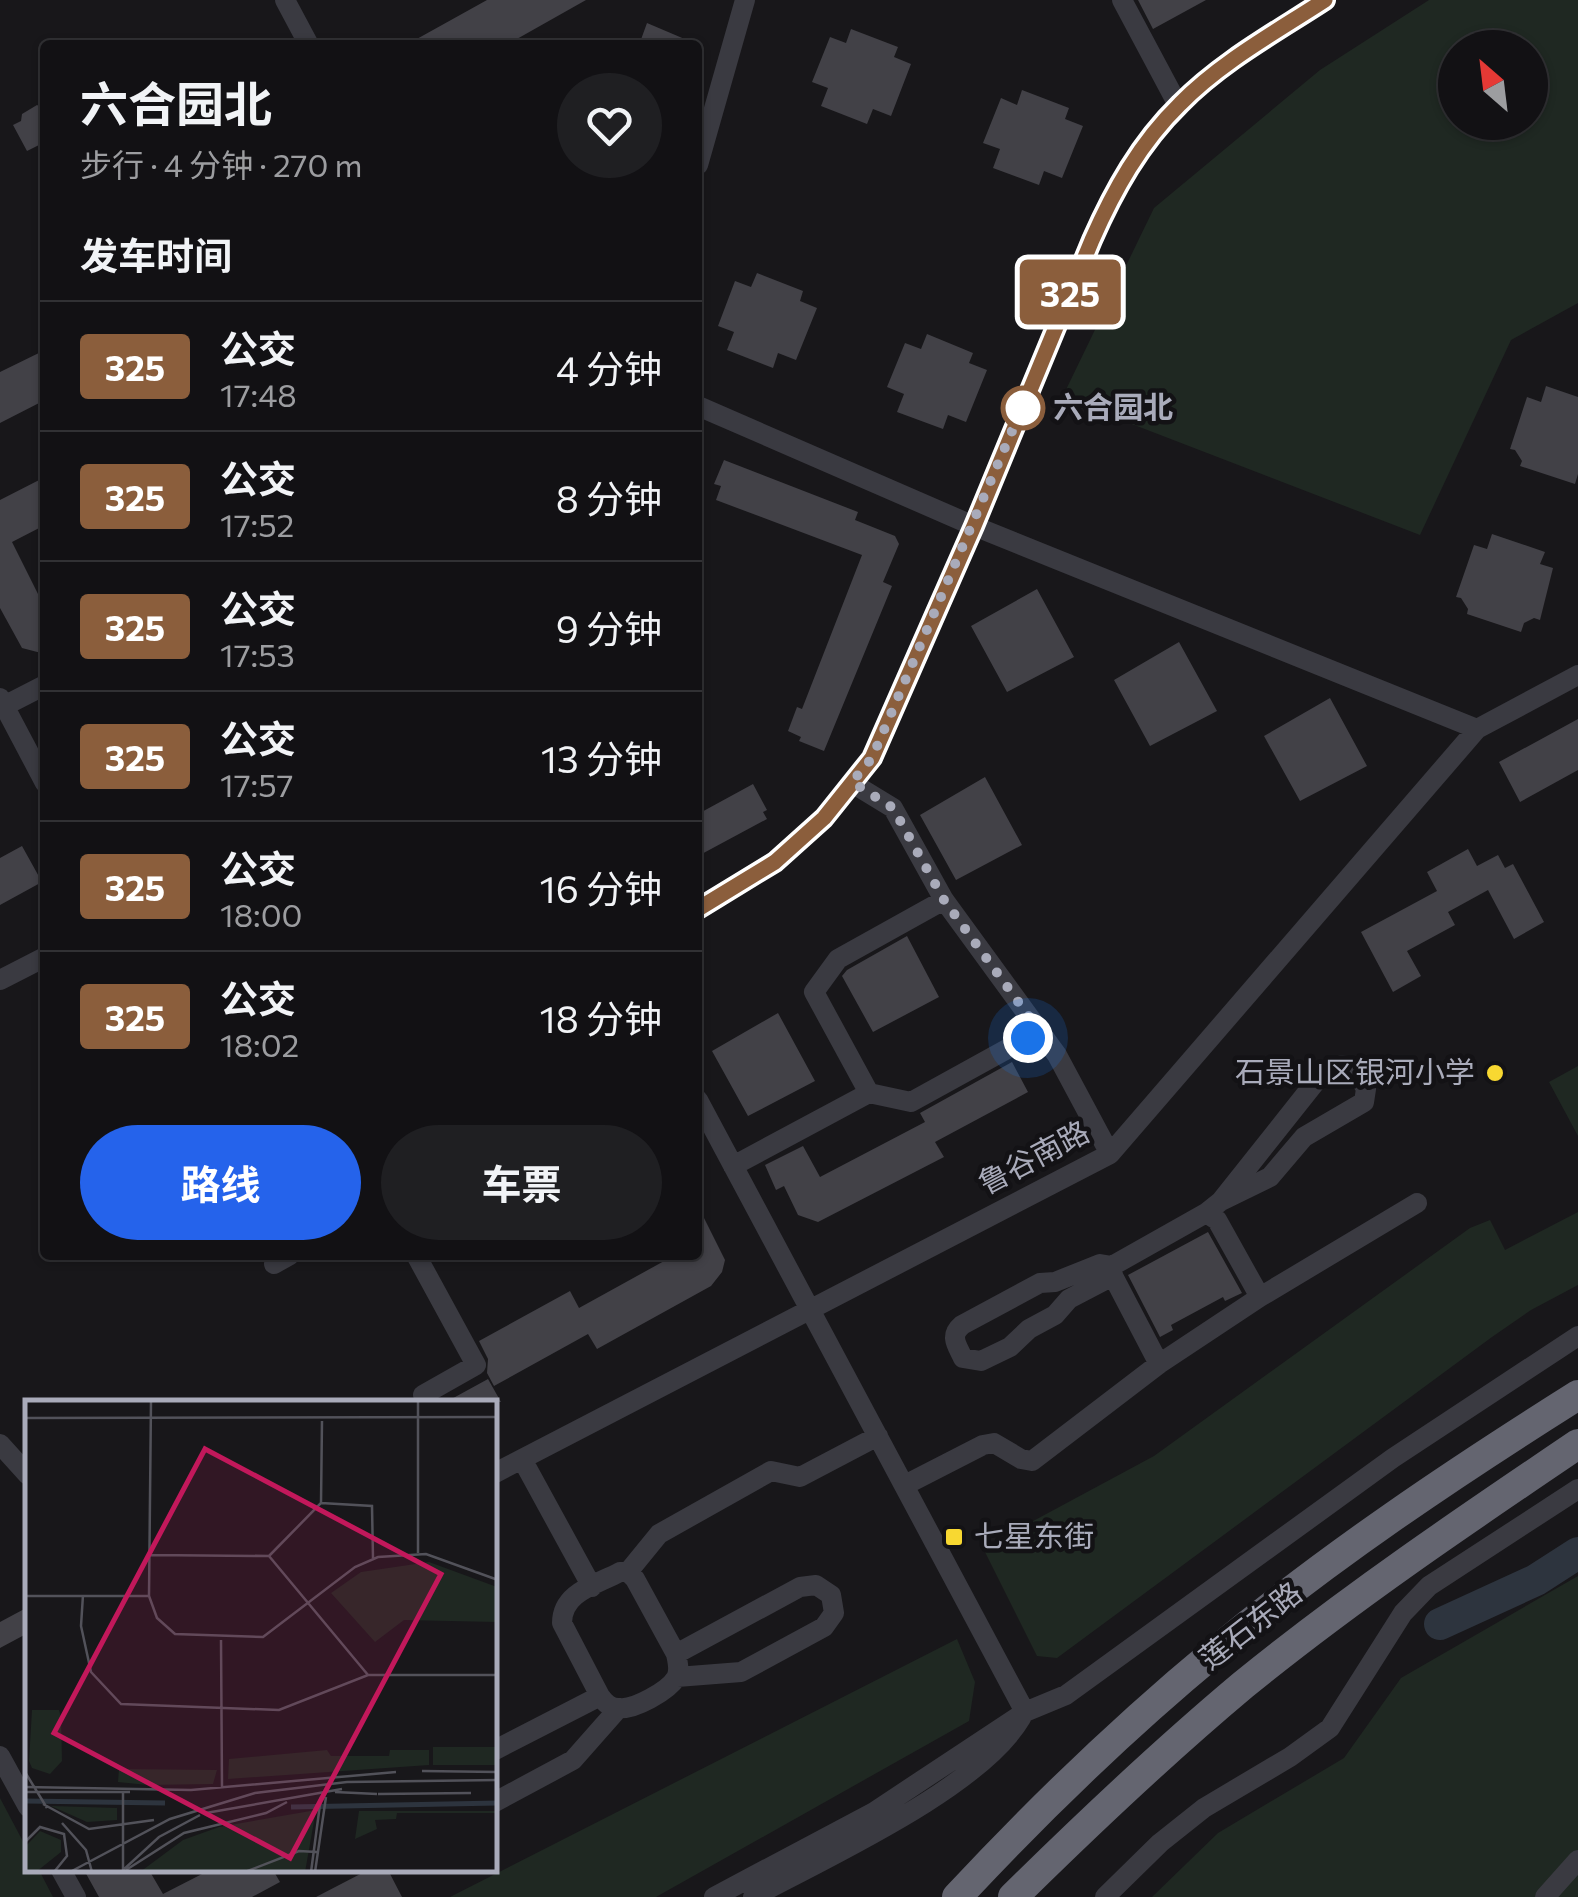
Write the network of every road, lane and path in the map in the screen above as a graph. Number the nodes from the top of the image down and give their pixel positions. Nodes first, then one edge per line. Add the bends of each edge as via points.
1 (285, 0) edge
2 (745, 0) edge
3 (1122, 0) edge
4 (1325, 0) edge
5 (306, 40) edge
6 (1178, 104) junction
7 (702, 151) edge
8 (702, 408) edge
9 (974, 526) junction
10 (1578, 675) edge
11 (40, 687) edge
12 (2, 702) edge
13 (1477, 729) junction
14 (40, 773) edge
15 (852, 782) junction
16 (944, 900) junction
17 (702, 907) edge
18 (40, 959) edge
19 (0, 980) edge
20 (1038, 1029) junction
21 (869, 1093) junction
22 (702, 1108) edge
23 (1110, 1154) junction
24 (733, 1166) junction
25 (1418, 1203) dead end
26 (1214, 1207) junction
27 (419, 1260) edge
28 (1112, 1271) junction
29 (1260, 1297) junction
30 (811, 1310) junction
31 (1578, 1336) edge
32 (1160, 1364) junction
33 (1578, 1395) edge
34 (426, 1400) edge
35 (878, 1436) junction
36 (0, 1444) edge
37 (1578, 1444) edge
38 (1578, 1455) edge
39 (522, 1459) junction
40 (498, 1471) edge
41 (25, 1472) edge
42 (1518, 1485) junction
43 (905, 1486) junction
44 (1576, 1495) edge
45 (628, 1572) junction
46 (592, 1587) junction
47 (676, 1654) junction
48 (677, 1676) junction
49 (600, 1696) junction
50 (618, 1708) junction
51 (1025, 1712) junction
52 (498, 1748) edge
53 (0, 1756) edge
54 (498, 1800) edge
55 (25, 1802) edge
56 (1578, 1860) edge
57 (62, 1872) edge
58 (957, 1896) edge
59 (76, 1897) edge
60 (714, 1897) edge
61 (753, 1897) edge
62 (1012, 1897) edge
63 (1105, 1897) edge
64 (1545, 1897) edge

1 - 5 street
2 - 7 street
3 - 6 street
4 - 6 street
6 - 9 street via 1110,198
8 - 9 street
9 - 13 street
9 - 15 street via 872,758
10 - 13 street, 鲁谷南路
11 - 12 street
12 - 14 street
13 - 23 street, 鲁谷南路
15 - 16 street via 893,808
15 - 17 street via 775,862
16 - 20 street
16 - 21 street via 838,959 814,992
18 - 19 street
20 - 21 street via 911,1102
20 - 23 street
21 - 24 street
22 - 24 street
23 - 30 street, 鲁谷南路
24 - 30 street
25 - 29 street
26 - 26 street via 1317,1080 1342,1065 1354,1067 1366,1089 1364,1102 1304,1137 1270,1176
26 - 28 street
26 - 29 street
27 - 34 street via 476,1365 423,1394
28 - 28 street via 1100,1264 1040,1284 962,1324 954,1338 963,1358 981,1361 1010,1347
28 - 32 street
29 - 32 street
30 - 35 street
30 - 39 street, 鲁谷南路
31 - 51 street, 莲石东路 via 1393,1458 1066,1694
32 - 43 street via 1032,1461 994,1443 983,1445
33 - 58 highway, 莲石东路 via 1362,1540 1216,1650
35 - 43 street
35 - 45 street via 800,1477 772,1471 659,1534
36 - 41 street
37 - 42 highway, 莲石东路
38 - 42 highway
39 - 40 street, 鲁谷南路
39 - 46 street
42 - 62 highway, 莲石东路 via 1243,1686
43 - 51 street
44 - 63 street via 1429,1586 1403,1612 1330,1728 1204,1808
45 - 46 street
45 - 47 street
46 - 49 street via 568,1599 562,1623
47 - 48 street
47 - 48 street via 800,1587 816,1585 830,1595 834,1613 824,1627 742,1672
48 - 50 street via 631,1707
49 - 50 street
49 - 52 street
50 - 54 street via 573,1760
51 - 60 street, 莲石东路 via 874,1812
51 - 61 street, 莲石东路 via 1009,1739 958,1780
53 - 55 street
56 - 64 street
57 - 59 street

